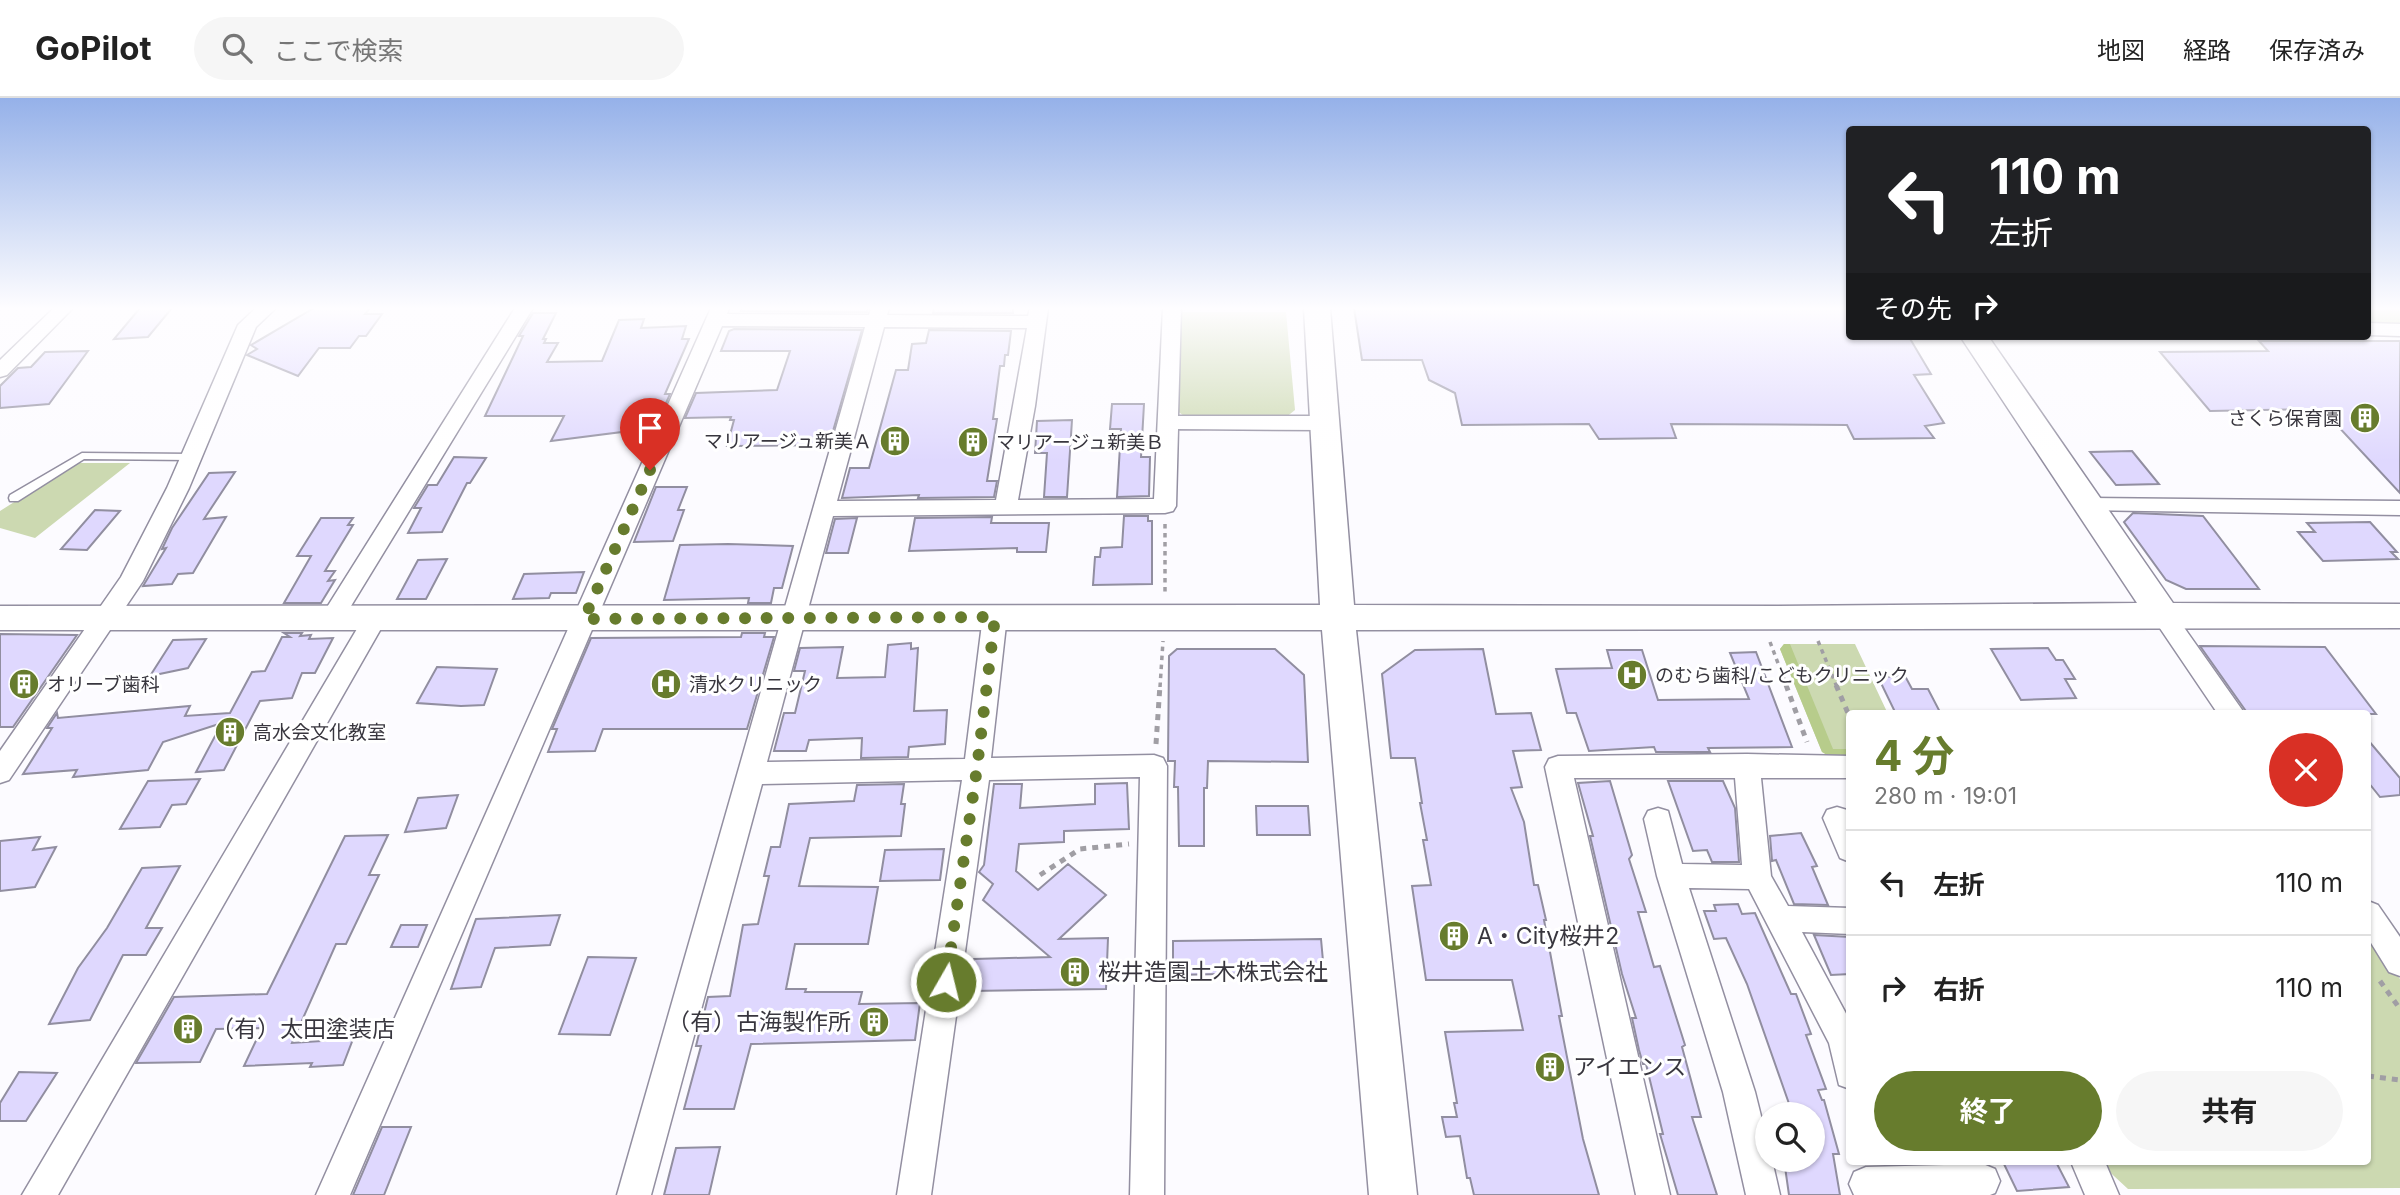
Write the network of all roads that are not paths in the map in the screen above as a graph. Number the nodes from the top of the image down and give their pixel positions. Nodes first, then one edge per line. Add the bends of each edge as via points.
1 (233, 359) edge
2 (492, 359) edge
3 (698, 359) edge
4 (866, 359) edge
5 (1031, 359) edge
6 (1170, 359) edge
7 (1321, 359) edge
8 (1990, 359) edge
9 (1168, 422) junction
10 (1325, 423) junction
11 (192, 457) junction
12 (14, 498) dead end
13 (2090, 505) junction
14 (1006, 506) junction
15 (2400, 508) edge
16 (825, 509) junction
17 (2162, 615) junction
18 (794, 616) junction
19 (2400, 616) edge
20 (995, 617) junction
21 (0, 618) edge
22 (105, 618) junction
23 (332, 618) junction
24 (376, 618) junction
25 (1338, 618) junction
26 (584, 619) junction
27 (2229, 710) edge
28 (1747, 765) junction
29 (1846, 767) edge
30 (977, 768) junction
31 (0, 772) edge
32 (751, 773) junction
33 (1837, 818) dead end
34 (1658, 819) dead end
35 (1846, 840) edge
36 (1671, 876) junction
37 (1757, 877) junction
38 (1780, 919) junction
39 (1846, 921) edge
40 (2371, 923) edge
41 (2387, 968) edge
42 (1846, 1052) edge
43 (2089, 1165) edge
44 (1983, 1179) edge
45 (1866, 1180) edge
46 (38, 1195) edge
47 (333, 1195) edge
48 (634, 1195) edge
49 (914, 1195) edge
50 (1147, 1195) edge
51 (1393, 1195) edge
52 (1653, 1195) edge
53 (1763, 1195) edge
54 (2102, 1195) edge

1 - 11 street
2 - 23 street
3 - 26 street
4 - 16 street
5 - 14 street
6 - 9 street
7 - 10 street
8 - 13 street
9 - 10 street
9 - 14 street via 1165,506
10 - 25 street
11 - 12 lane via 82,456
11 - 22 street via 131,581
13 - 15 street
13 - 17 street
14 - 16 street
16 - 18 street
17 - 19 street
17 - 25 street
17 - 27 street
18 - 20 street
18 - 26 street
18 - 32 street
20 - 25 street
20 - 30 street
21 - 22 street
22 - 23 street
22 - 31 street
23 - 24 street
24 - 26 street
24 - 46 street
25 - 51 street
26 - 47 street
28 - 29 street
28 - 37 street
28 - 52 street via 1558,767
30 - 32 street
30 - 49 street
30 - 50 street via 1154,766
32 - 48 street
33 - 35 street
34 - 36 street
36 - 37 street
36 - 53 street via 1739,1092
37 - 38 street
38 - 39 street
38 - 42 street
40 - 41 street
43 - 54 street
44 - 45 street

